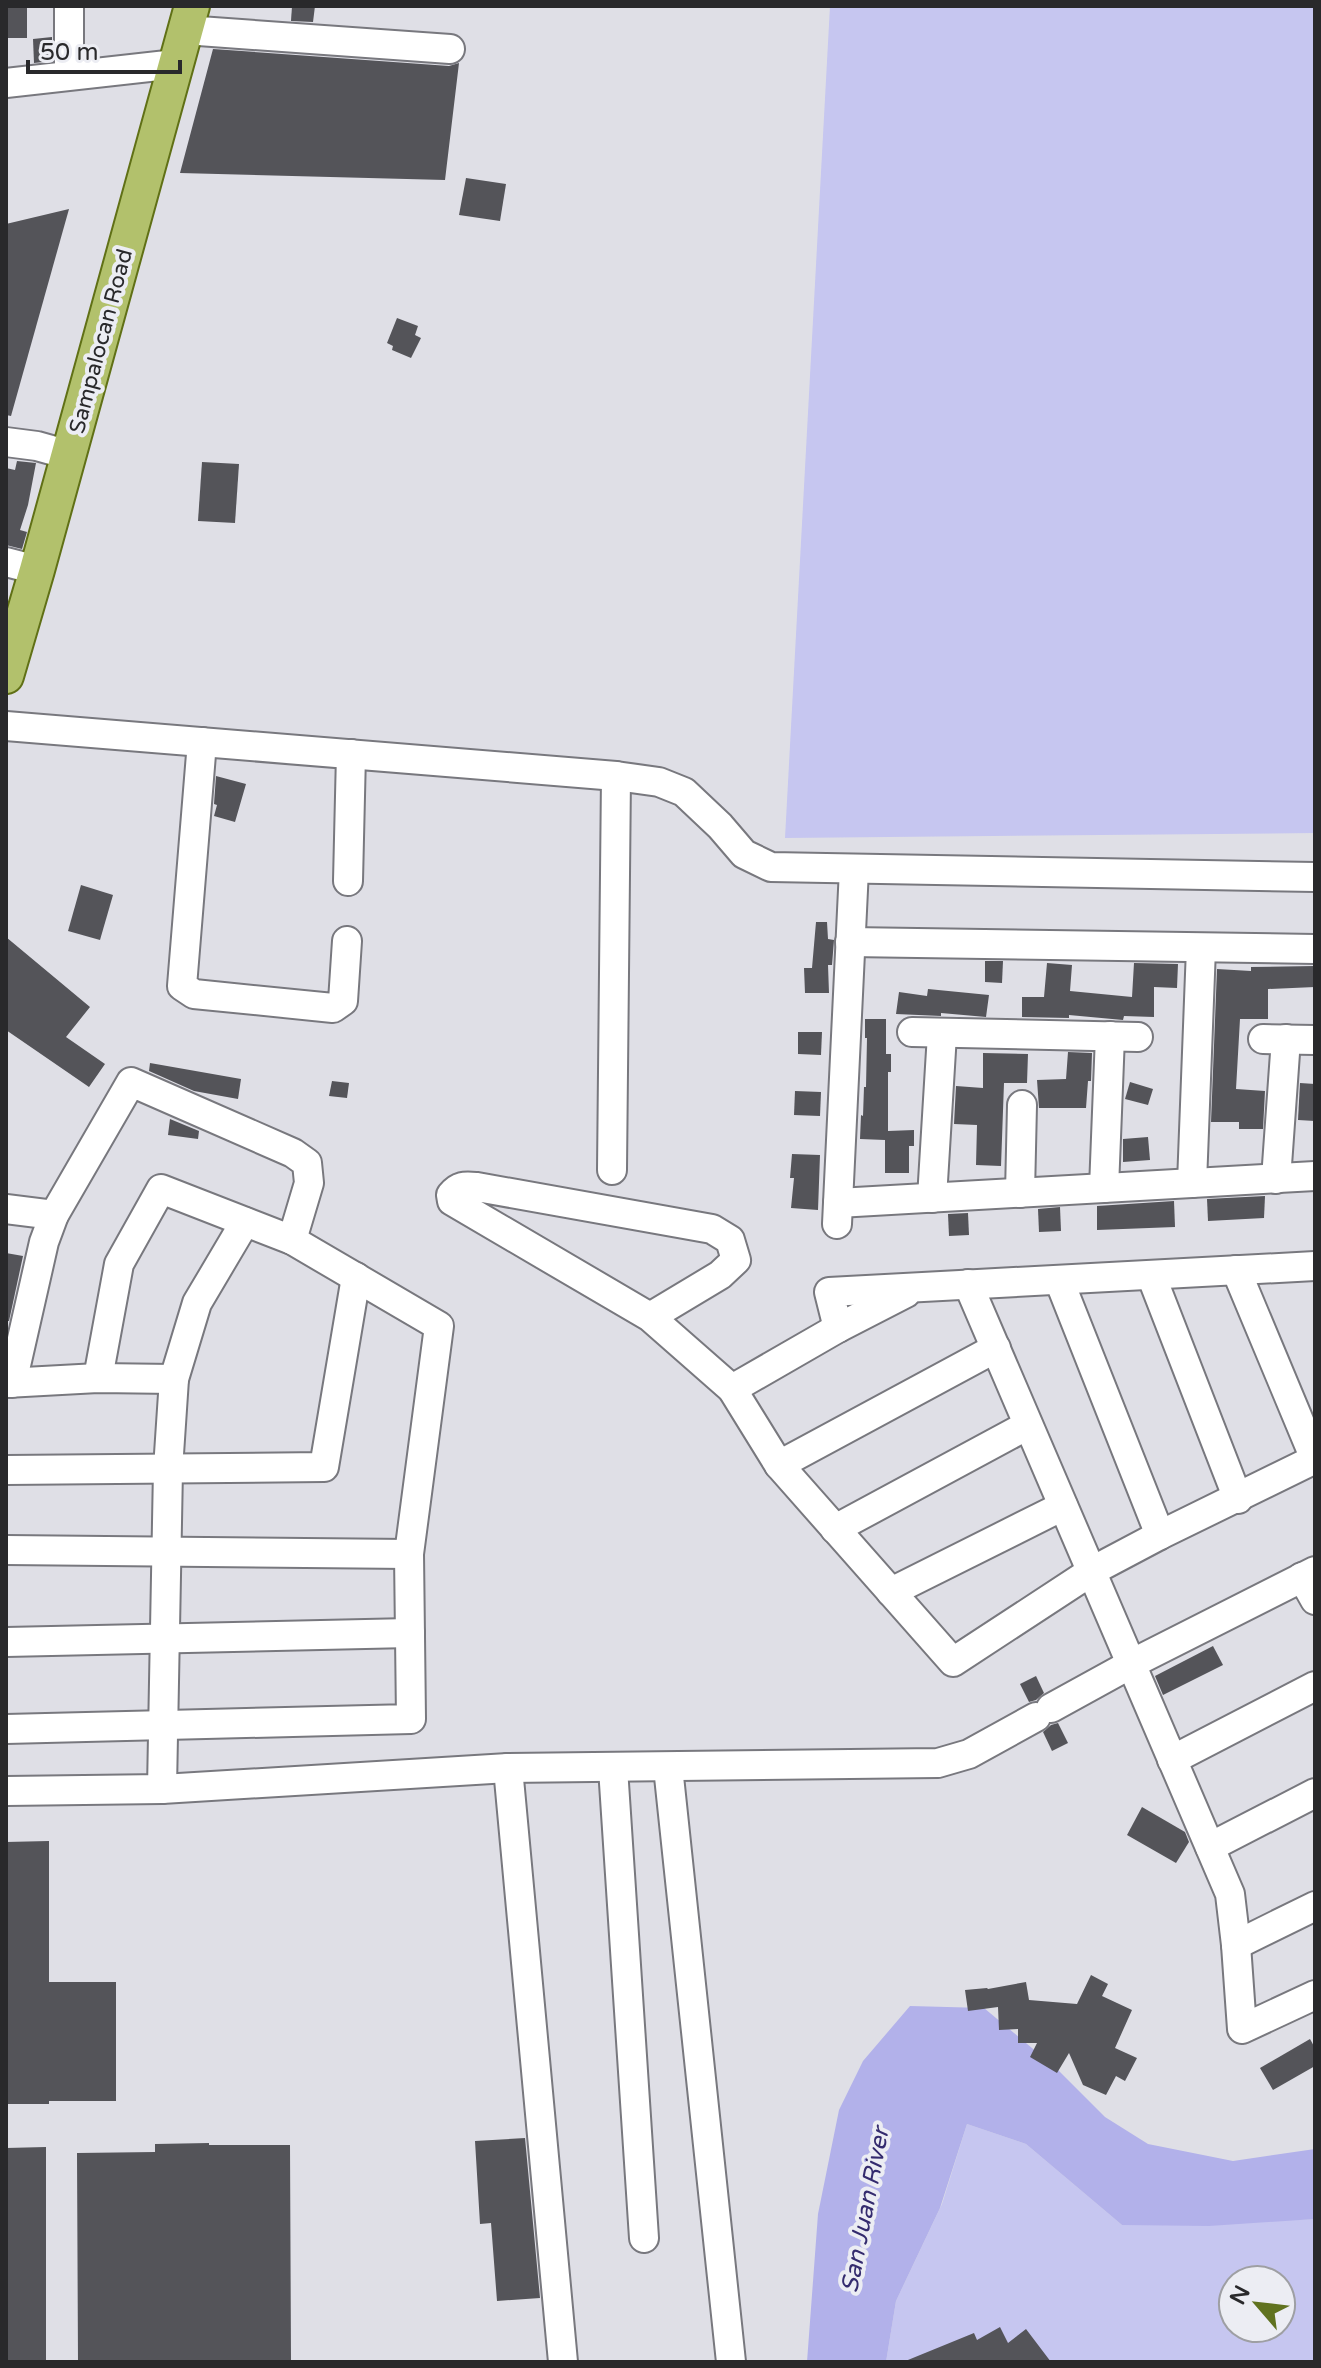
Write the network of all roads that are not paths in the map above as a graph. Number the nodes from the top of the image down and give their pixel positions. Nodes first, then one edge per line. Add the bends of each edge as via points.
1 (69, 6) edge
2 (188, 18) edge
3 (450, 49) dead end
4 (176, 64) junction
5 (69, 75) junction
6 (6, 83) edge
7 (6, 442) edge
8 (69, 455) junction
9 (22, 566) edge
10 (6, 676) edge
11 (6, 726) edge
12 (202, 742) junction
13 (351, 754) junction
14 (616, 776) junction
15 (854, 869) junction
16 (1315, 877) edge
17 (348, 881) dead end
18 (347, 941) dead end
19 (850, 942) junction
20 (1201, 948) junction
21 (1315, 949) edge
22 (912, 1032) dead end
23 (942, 1034) junction
24 (1315, 1040) edge
25 (1022, 1105) dead end
26 (612, 1170) dead end
27 (1315, 1176) edge
28 (1276, 1179) junction
29 (1192, 1183) junction
30 (1104, 1188) junction
31 (1020, 1193) junction
32 (932, 1198) junction
33 (6, 1209) edge
34 (54, 1215) junction
35 (245, 1222) junction
36 (292, 1240) junction
37 (1315, 1266) edge
38 (1236, 1270) junction
39 (1151, 1275) junction
40 (356, 1277) junction
41 (1059, 1280) junction
42 (968, 1284) junction
43 (650, 1317) junction
44 (996, 1348) junction
45 (98, 1378) junction
46 (174, 1379) junction
47 (9, 1383) edge
48 (732, 1389) junction
49 (1028, 1425) junction
50 (1315, 1459) edge
51 (779, 1465) junction
52 (168, 1469) junction
53 (6, 1470) edge
54 (1238, 1499) junction
55 (1063, 1506) junction
56 (835, 1529) junction
57 (1160, 1535) junction
58 (6, 1550) edge
59 (168, 1552) junction
60 (409, 1554) junction
61 (1092, 1571) junction
62 (1311, 1583) edge
63 (891, 1592) junction
64 (410, 1633) junction
65 (165, 1638) junction
66 (6, 1642) edge
67 (1131, 1664) junction
68 (1315, 1686) edge
69 (162, 1725) junction
70 (6, 1729) edge
71 (1172, 1760) junction
72 (668, 1767) junction
73 (508, 1768) junction
74 (613, 1768) junction
75 (162, 1789) junction
76 (6, 1791) edge
77 (1315, 1793) edge
78 (1210, 1847) junction
79 (1315, 1906) edge
80 (1236, 1945) junction
81 (1315, 1995) edge
82 (644, 2238) dead end
83 (563, 2362) edge
84 (731, 2362) edge

1 - 5 street
2 - 3 street
2 - 4 main road, Sampalocan Road
4 - 5 street
4 - 8 main road, Sampalocan Road
5 - 6 street
7 - 8 street
8 - 9 main road, Sampalocan Road
9 - 10 main road, Sampalocan Road
11 - 12 street
12 - 13 street
12 - 18 street via 182,986 194,994 333,1008 343,1001
13 - 14 street
13 - 17 street
14 - 15 street via 659,782 684,792 744,854 771,867
14 - 26 street
15 - 16 street
15 - 19 street
19 - 20 street
19 - 32 street via 837,1214
20 - 21 street
20 - 29 street
22 - 23 street
23 - 30 street via 1124,1037
23 - 32 street
24 - 28 street via 1274,1039
25 - 31 street
27 - 28 street
28 - 29 street
29 - 30 street
30 - 31 street
31 - 32 street
33 - 34 street
34 - 36 street via 131,1082 307,1163 309,1183
34 - 47 street
35 - 36 street
35 - 45 street via 161,1189 119,1264
35 - 46 street via 197,1303
36 - 40 street
37 - 38 street
38 - 39 street
38 - 50 street
39 - 41 street
39 - 54 street
40 - 52 street via 324,1467
40 - 60 street via 439,1326
41 - 42 street
41 - 57 street
42 - 44 street
42 - 48 street via 829,1292 838,1328
43 - 43 street via 736,1260 730,1240 712,1229 477,1187 463,1186 451,1195 452,1201
43 - 48 street
44 - 49 street
44 - 51 street
45 - 46 street
45 - 47 street
46 - 52 street
48 - 51 street
49 - 55 street
49 - 56 street
50 - 54 street
51 - 56 street
52 - 53 street
52 - 59 street
54 - 57 street
55 - 61 street
55 - 63 street
56 - 63 street
57 - 61 street
58 - 59 street
59 - 60 street
59 - 65 street
60 - 64 street
61 - 63 street via 953,1662
61 - 67 street
62 - 67 street
64 - 65 street
64 - 69 street via 411,1719
65 - 66 street
65 - 69 street
67 - 71 street
67 - 72 street via 969,1754 938,1763
68 - 71 street
69 - 70 street
69 - 75 street
71 - 78 street
72 - 74 street
72 - 84 street
73 - 74 street
73 - 75 street
73 - 83 street
74 - 82 street
75 - 76 street
77 - 78 street
78 - 80 street via 1230,1894
79 - 80 street
80 - 81 street via 1242,2029

